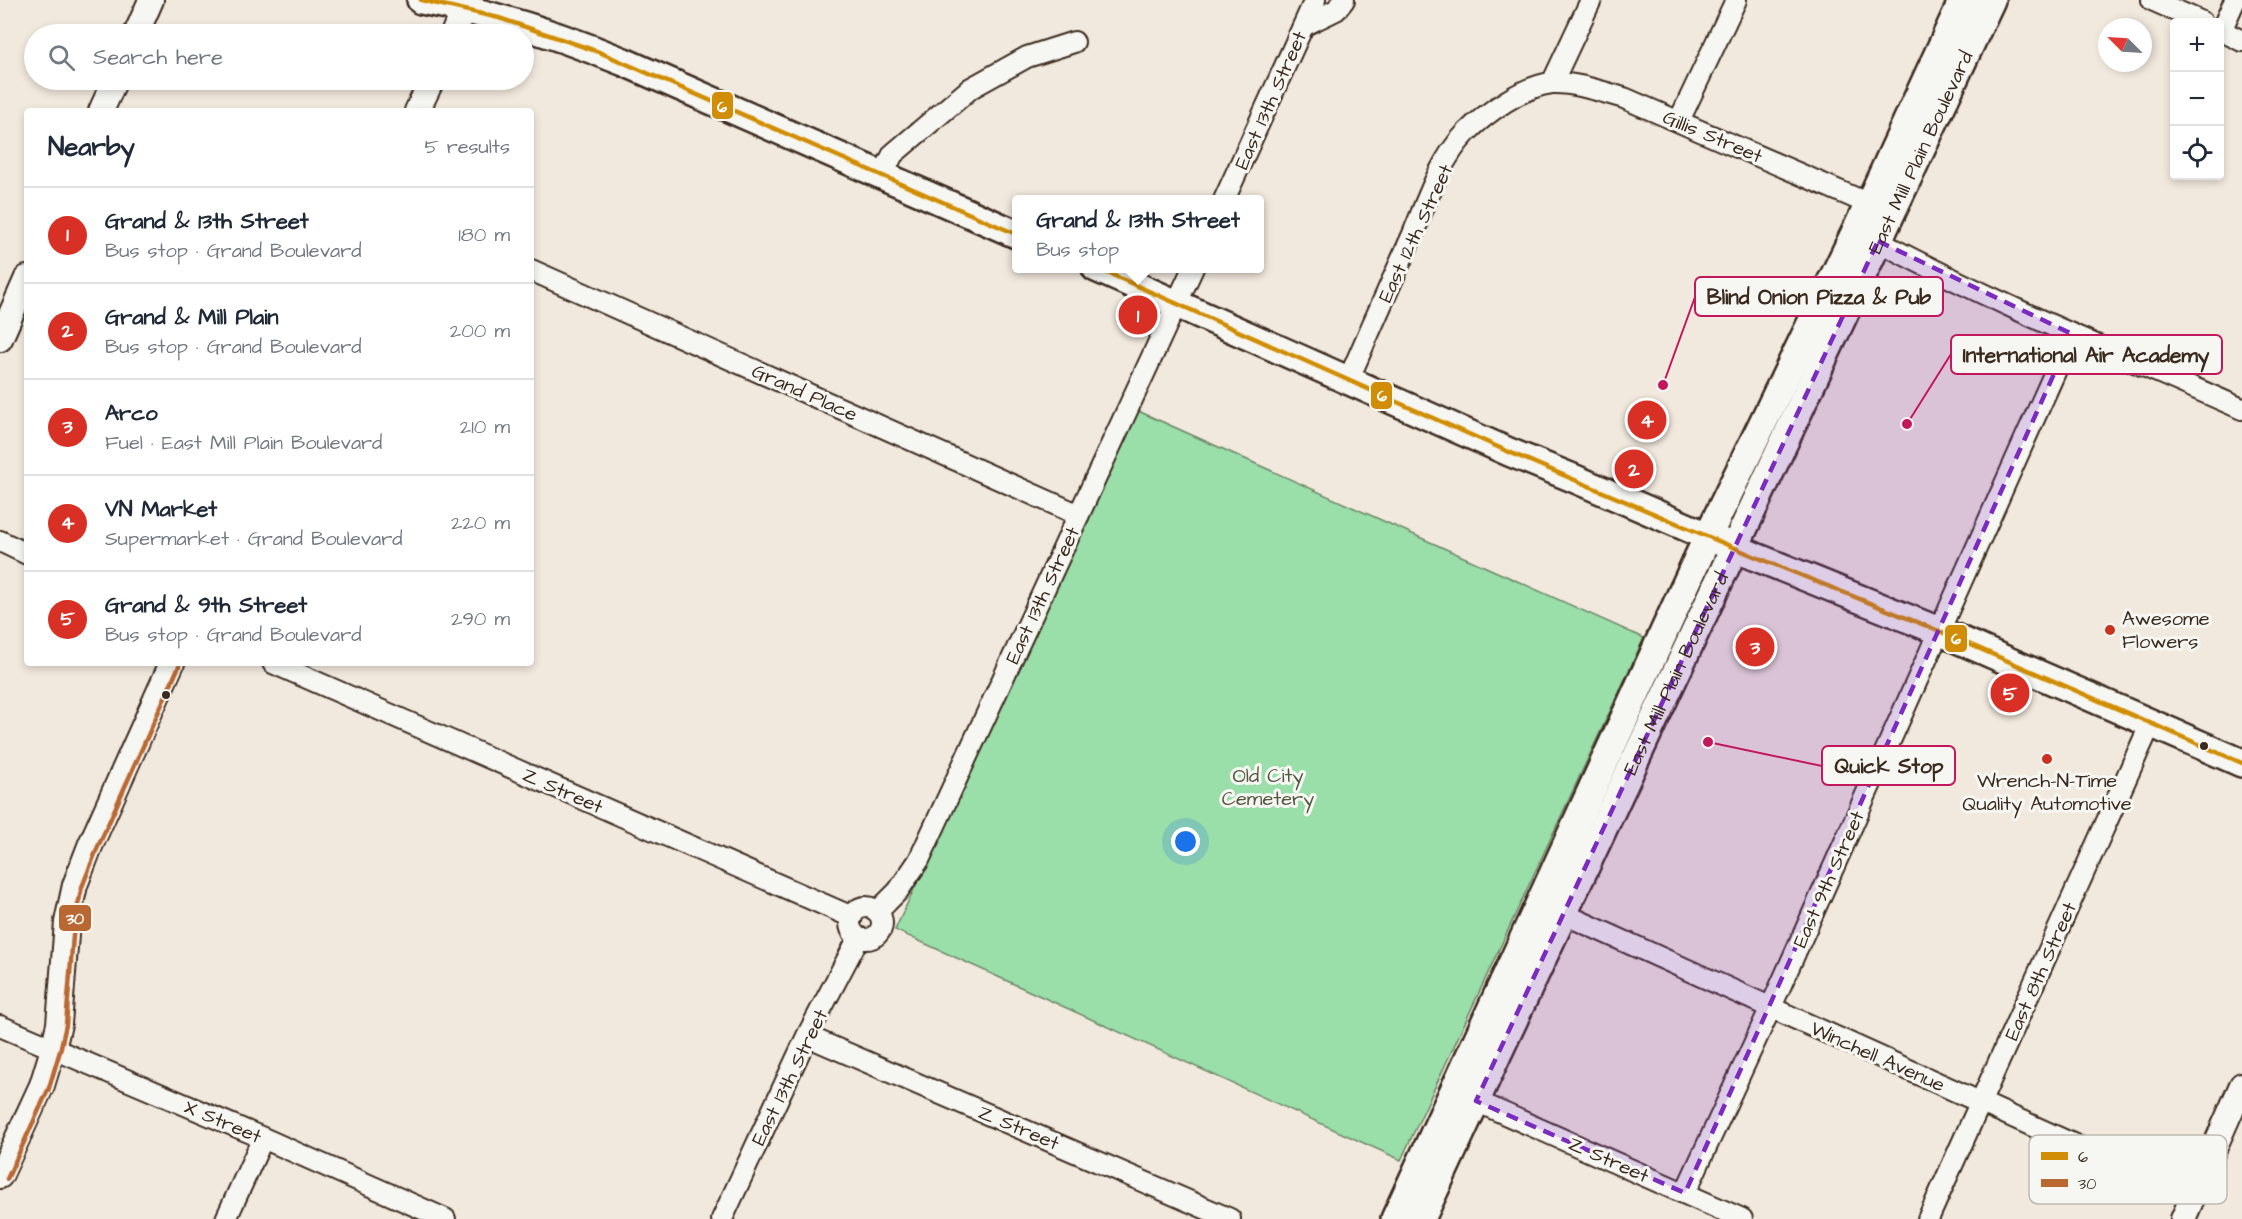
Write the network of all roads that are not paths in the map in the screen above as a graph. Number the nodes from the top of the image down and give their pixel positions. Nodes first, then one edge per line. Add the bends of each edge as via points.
1 (151, 0) edge
2 (421, 0) edge
3 (1315, 0) edge
4 (1344, 0) edge
5 (1591, 0) edge
6 (1736, 0) edge
7 (1963, 0) edge
8 (1990, 0) edge
9 (2152, 0) edge
10 (2235, 0) edge
11 (465, 4) edge
12 (2193, 18) edge
13 (2224, 23) edge
14 (140, 24) edge
15 (457, 24) edge
16 (522, 24) edge
17 (1303, 26) junction
18 (534, 29) edge
19 (2224, 33) edge
20 (2242, 40) edge
21 (1074, 42) dead end
22 (1552, 83) junction
23 (111, 90) edge
24 (427, 90) edge
25 (102, 108) edge
26 (418, 108) edge
27 (1679, 121) junction
28 (883, 174) junction
29 (1226, 195) edge
30 (1869, 204) junction
31 (1012, 232) edge
32 (1878, 241) junction
33 (534, 271) edge
34 (1107, 273) edge
35 (1191, 273) edge
36 (24, 282) edge
37 (1177, 304) junction
38 (6, 308) edge
39 (2072, 334) junction
40 (0, 339) edge
41 (1348, 381) junction
42 (2242, 409) edge
43 (1079, 515) junction
44 (1708, 536) junction
45 (0, 542) edge
46 (1733, 548) junction
47 (24, 553) edge
48 (1939, 631) junction
49 (171, 666) edge
50 (280, 666) edge
51 (2151, 723) junction
52 (2242, 763) edge
53 (877, 912) junction
54 (1564, 914) junction
55 (852, 917) junction
56 (859, 938) junction
57 (1771, 1007) junction
58 (0, 1026) edge
59 (807, 1036) junction
60 (53, 1049) junction
61 (2242, 1085) edge
62 (1476, 1101) junction
63 (1981, 1102) junction
64 (2045, 1135) edge
65 (2220, 1135) edge
66 (263, 1138) junction
67 (0, 1176) edge
68 (1685, 1193) junction
69 (226, 1219) edge
70 (445, 1219) edge
71 (722, 1219) edge
72 (1230, 1219) edge
73 (1395, 1219) edge
74 (1421, 1219) edge
75 (1742, 1219) edge
76 (1928, 1219) edge

1 - 14 street
2 - 11 main road
3 - 17 street, East 13th Street
4 - 17 street via 1336,10
5 - 22 street
6 - 27 street
7 - 30 main road, East Mill Plain Boulevard
8 - 32 main road, East Mill Plain Boulevard
9 - 12 street
10 - 13 street
11 - 15 street
11 - 16 main road
17 - 29 street, East 13th Street
18 - 28 main road via 624,62
19 - 20 street
21 - 28 street via 1027,57 971,88 893,154
22 - 27 street, Gillis Street via 1624,98
22 - 41 street, East 12th Street via 1511,98 1465,134 1440,171
23 - 25 street
24 - 26 street
27 - 30 street, Gillis Street
28 - 31 main road
30 - 44 main road, East Mill Plain Boulevard
32 - 39 street
32 - 46 main road, East Mill Plain Boulevard
33 - 43 street, Grand Place
34 - 37 main road
35 - 37 street, East 13th Street
36 - 38 street
37 - 41 main road
37 - 43 street, East 13th Street
38 - 40 street
39 - 42 street
39 - 48 street, East 9th Street
41 - 44 main road
43 - 53 street, East 13th Street via 919,860 898,891
44 - 46 main road
44 - 73 main road, East Mill Plain Boulevard
45 - 47 street
46 - 48 main road
46 - 54 main road, East Mill Plain Boulevard
48 - 51 main road
48 - 57 street, East 9th Street
49 - 60 street via 75,885 67,922 59,1024
50 - 55 street, Z Street
51 - 52 main road
51 - 63 street, East 8th Street
53 - 55 street via 865,908 855,911
53 - 56 street via 882,921 879,933 871,939
54 - 57 street, Winchell Avenue
54 - 62 main road, East Mill Plain Boulevard
55 - 56 street via 851,930
56 - 59 street, East 13th Street
57 - 63 street, Winchell Avenue
57 - 68 street, East 9th Street
58 - 60 street, X Street
59 - 71 street, East 13th Street
59 - 72 street, Z Street
60 - 66 street, X Street
60 - 67 street via 42,1085
61 - 65 street
62 - 68 street, Z Street
62 - 74 main road, East Mill Plain Boulevard
63 - 64 street, Winchell Avenue
63 - 76 street, East 8th Street
66 - 69 street
66 - 70 street, X Street
68 - 75 street, Z Street

